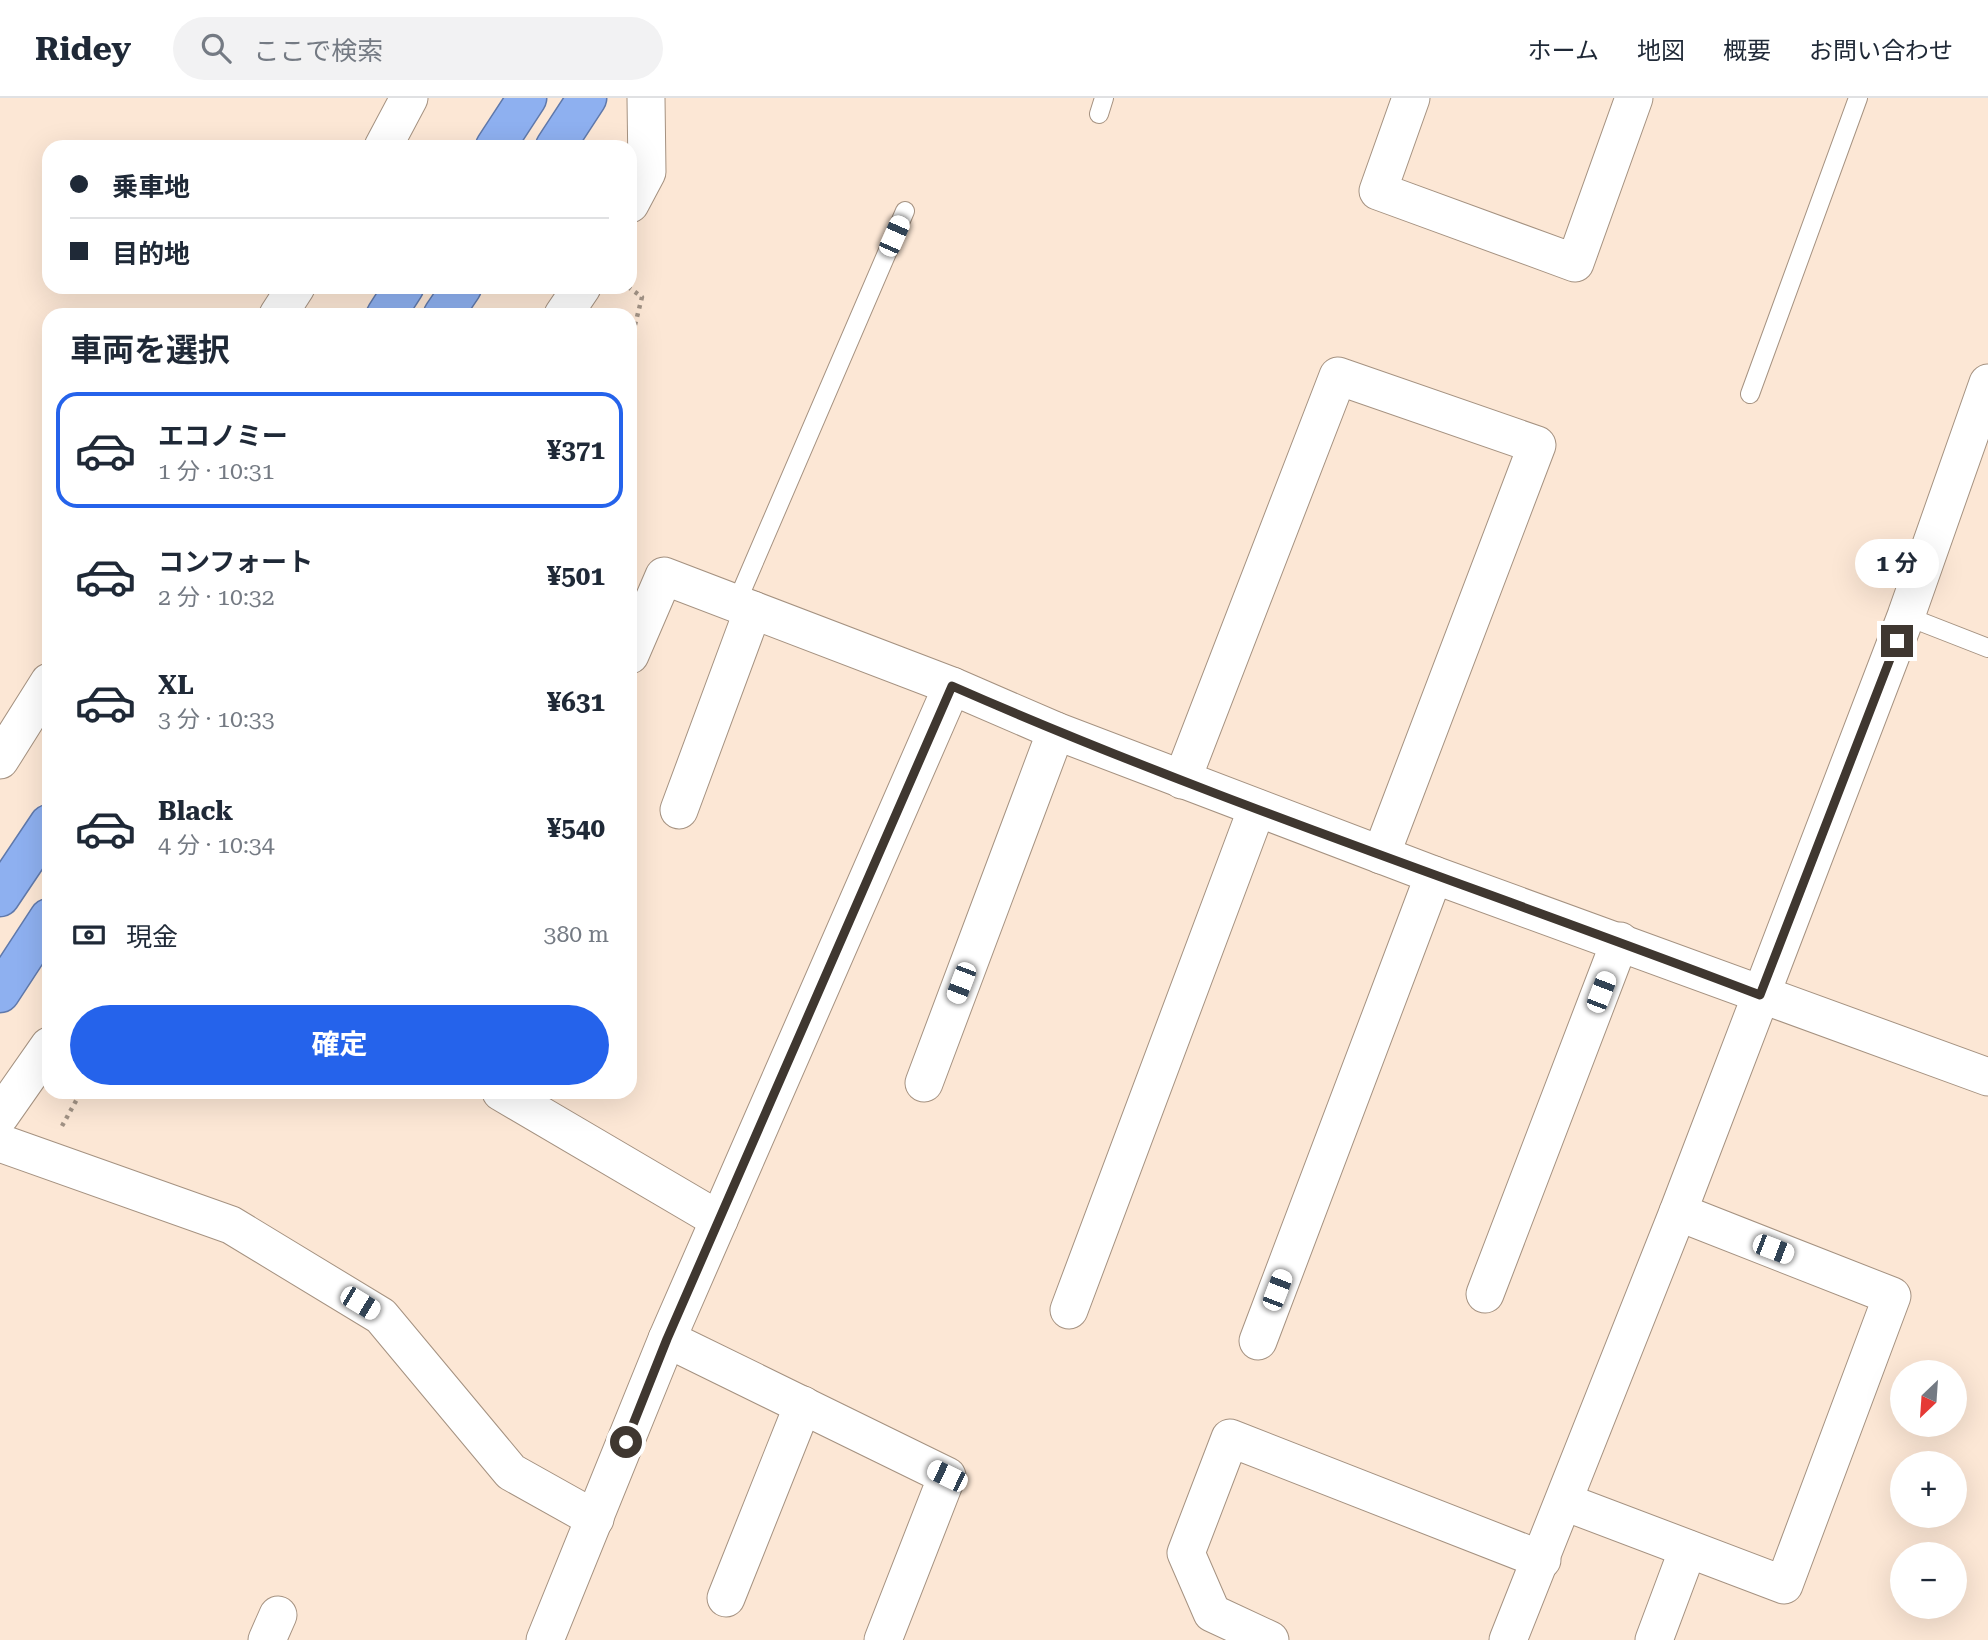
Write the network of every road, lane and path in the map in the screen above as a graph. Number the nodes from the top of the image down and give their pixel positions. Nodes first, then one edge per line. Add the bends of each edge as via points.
1 (409, 98) edge
2 (527, 98) edge
3 (587, 98) edge
4 (646, 98) edge
5 (1411, 98) edge
6 (1634, 98) edge
7 (1858, 98) edge
8 (390, 140) edge
9 (500, 140) edge
10 (560, 140) edge
11 (637, 191) edge
12 (905, 211) dead end
13 (637, 293) edge
14 (637, 317) edge
15 (1988, 383) edge
16 (1750, 394) dead end
17 (745, 607) junction
18 (1906, 616) junction
19 (637, 639) edge
20 (1988, 648) edge
21 (952, 686) junction
22 (42, 692) edge
23 (1056, 732) junction
24 (0, 760) edge
25 (1182, 780) junction
26 (1257, 808) junction
27 (679, 810) dead end
28 (42, 834) edge
29 (1381, 855) junction
30 (1434, 876) junction
31 (0, 897) edge
32 (42, 929) edge
33 (1620, 941) junction
34 (0, 993) edge
35 (1760, 995) junction
36 (42, 1056) edge
37 (1988, 1077) edge
38 (923, 1083) dead end
39 (513, 1099) edge
40 (0, 1116) edge
41 (0, 1143) edge
42 (1678, 1212) junction
43 (719, 1220) junction
44 (1485, 1294) dead end
45 (1069, 1310) dead end
46 (667, 1339) junction
47 (1258, 1341) dead end
48 (803, 1405) junction
49 (1565, 1502) junction
50 (595, 1519) junction
51 (1688, 1549) junction
52 (1542, 1560) junction
53 (726, 1598) dead end
54 (545, 1640) edge
55 (883, 1640) edge
56 (1270, 1640) edge
57 (1508, 1640) edge
58 (1654, 1640) edge

1 - 8 street
2 - 9 highway
3 - 10 highway
4 - 11 street via 647,172
5 - 6 street via 1378,191 1575,263
7 - 16 lane
12 - 17 lane
13 - 14 path via 642,297
15 - 18 street
17 - 19 street via 664,576
17 - 21 street
17 - 27 street
18 - 20 lane
18 - 35 street
21 - 23 street
21 - 43 street
22 - 24 street
23 - 25 street
23 - 38 street
25 - 26 street
25 - 29 street via 1338,376 1537,445
26 - 29 street
26 - 45 street
28 - 31 highway
29 - 30 street
30 - 33 street
30 - 47 street
32 - 34 highway
33 - 35 street
33 - 44 street
35 - 37 street
35 - 42 street
36 - 40 street
39 - 43 street
41 - 50 street via 231,1225 381,1316 511,1472
42 - 49 street
42 - 51 street via 1892,1296 1784,1585
43 - 46 street
46 - 48 street
46 - 50 street
48 - 53 street
48 - 55 street via 947,1476
49 - 51 street
49 - 52 street
50 - 54 street
51 - 58 street
52 - 56 street via 1230,1438 1186,1553 1212,1613
52 - 57 street

